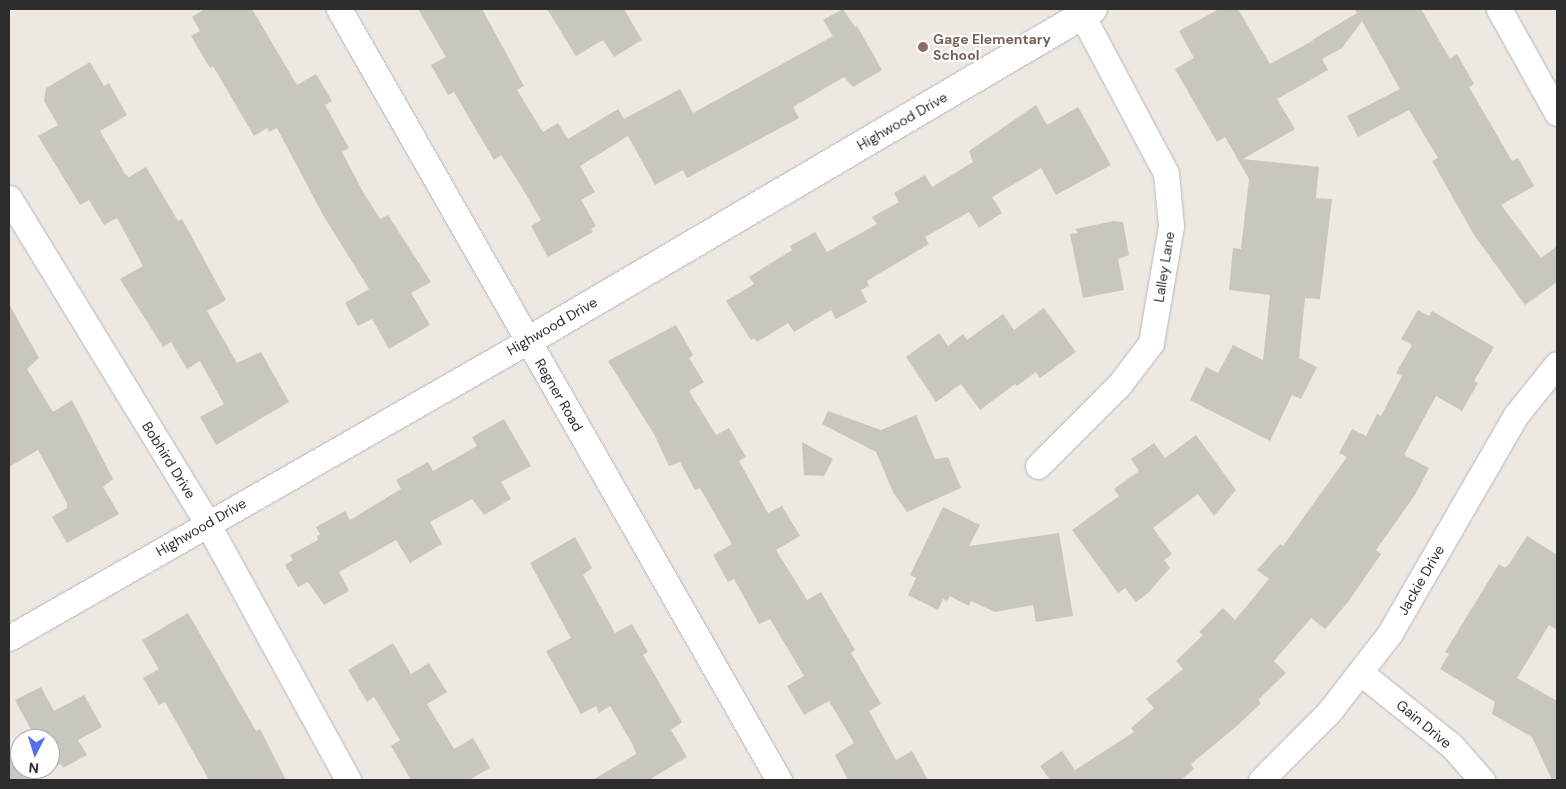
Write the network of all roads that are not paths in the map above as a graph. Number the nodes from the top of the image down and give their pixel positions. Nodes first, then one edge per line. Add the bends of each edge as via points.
1 (339, 9) edge
2 (1499, 9) edge
3 (1088, 12) edge
4 (1557, 113) edge
5 (9, 198) edge
6 (18, 235) edge
7 (528, 341) junction
8 (1557, 364) edge
9 (1038, 466) dead end
10 (207, 523) junction
11 (9, 638) edge
12 (1362, 673) junction
13 (348, 780) edge
14 (779, 780) edge
15 (1261, 780) edge
16 (1482, 780) edge

1 - 7 street, Regner Road
2 - 4 street
3 - 7 street, Highwood Drive
3 - 9 street, Lalley Lane via 1166,173 1171,226 1151,343 1119,385
5 - 6 street, Bobhird Drive
6 - 10 street, Bobhird Drive
7 - 10 street, Highwood Drive
7 - 14 street, Regner Road
8 - 12 street, Jackie Drive via 1516,415 1390,634
10 - 11 street, Highwood Drive
10 - 13 street, Bobhird Drive
12 - 15 street, Jackie Drive via 1329,712
12 - 16 street, Gain Drive via 1450,745

